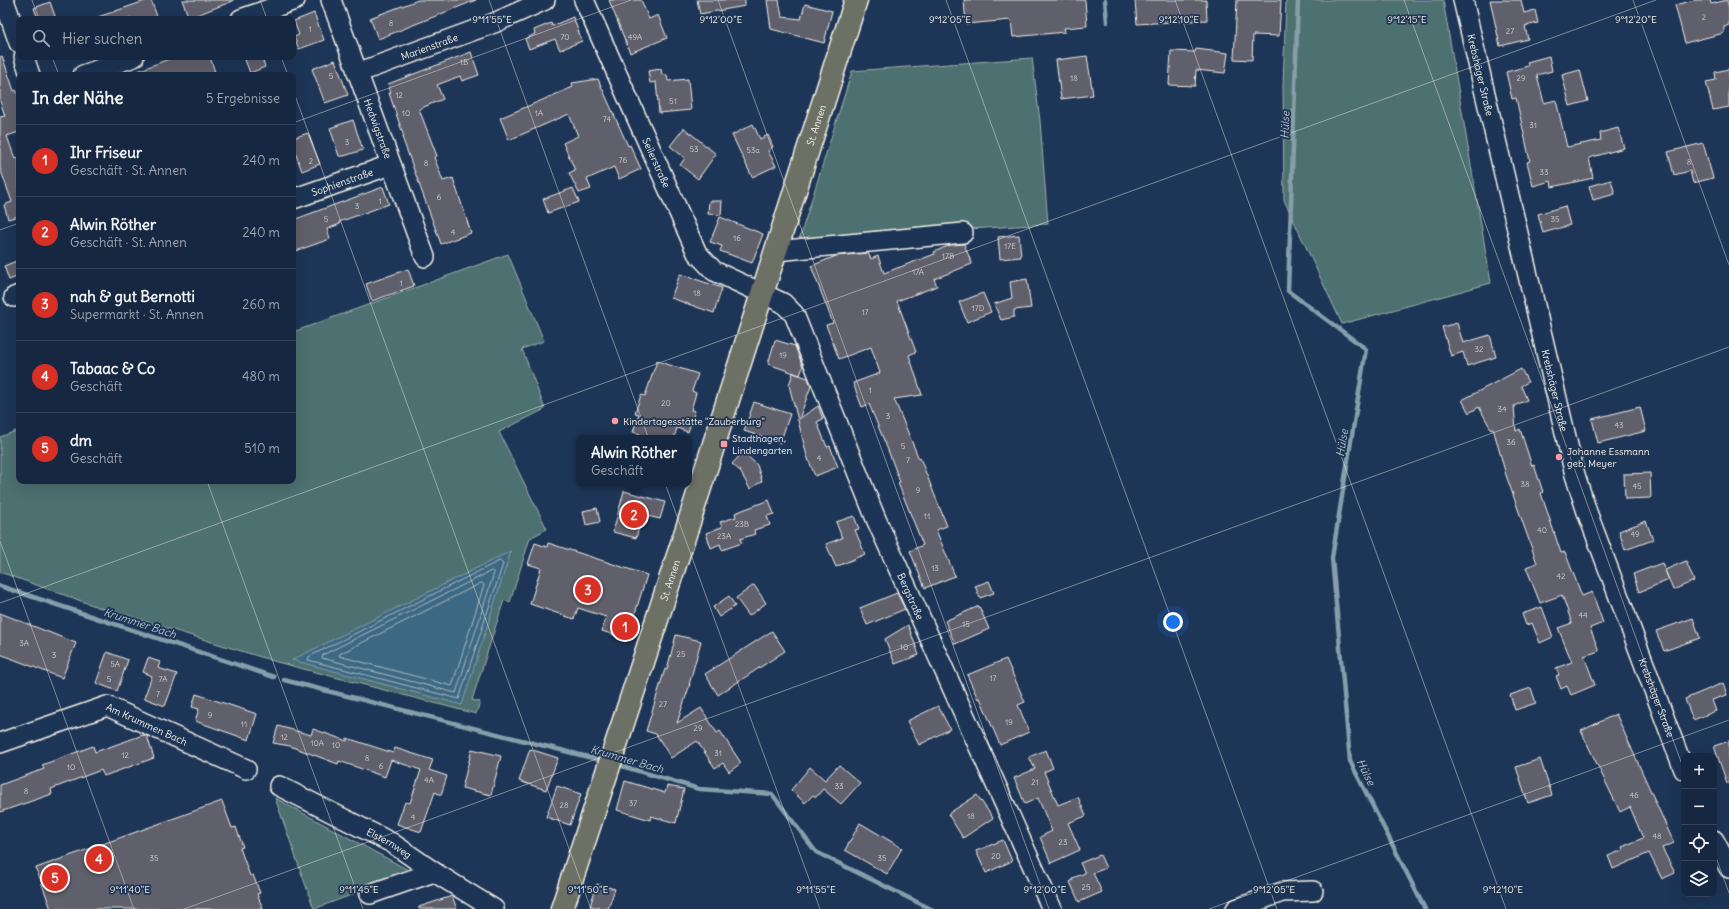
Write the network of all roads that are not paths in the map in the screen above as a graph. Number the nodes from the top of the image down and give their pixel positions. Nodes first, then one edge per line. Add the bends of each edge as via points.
1 (4, 0) edge
2 (295, 0) edge
3 (331, 0) edge
4 (545, 0) edge
5 (584, 0) edge
6 (856, 0) edge
7 (1463, 0) edge
8 (250, 16) edge
9 (16, 35) edge
10 (25, 60) edge
11 (126, 60) edge
12 (29, 72) edge
13 (92, 72) edge
14 (357, 73) junction
15 (390, 165) junction
16 (296, 198) edge
17 (963, 233) dead end
18 (776, 251) junction
19 (426, 257) dead end
20 (763, 294) junction
21 (0, 743) edge
22 (1681, 762) edge
23 (246, 769) dead end
24 (279, 786) dead end
25 (1717, 846) edge
26 (1729, 868) edge
27 (434, 872) junction
28 (1313, 890) dead end
29 (370, 894) dead end
30 (494, 909) edge
31 (562, 909) edge
32 (1052, 909) edge
33 (1236, 909) edge

1 - 9 street
2 - 8 street
3 - 14 street, Hedwigstraße
4 - 14 street, Marienstraße via 494,23
5 - 20 street, Seilerstraße via 697,253 714,271
6 - 18 main road, St. Annen
7 - 22 street, Krebshäger Straße via 1575,475
10 - 12 street
11 - 13 street
14 - 15 street, Hedwigstraße
15 - 16 street, Sophienstraße
15 - 19 street, Hedwigstraße
17 - 18 street
18 - 20 main road, St. Annen
20 - 31 main road, St. Annen
20 - 32 street, Bergstraße via 783,303 794,314 876,519
21 - 23 street, Am Krummen Bach via 107,706
24 - 27 street, Elsternweg via 392,843
25 - 26 street
27 - 29 street
27 - 30 street, Elsternweg
28 - 33 street via 1282,892

